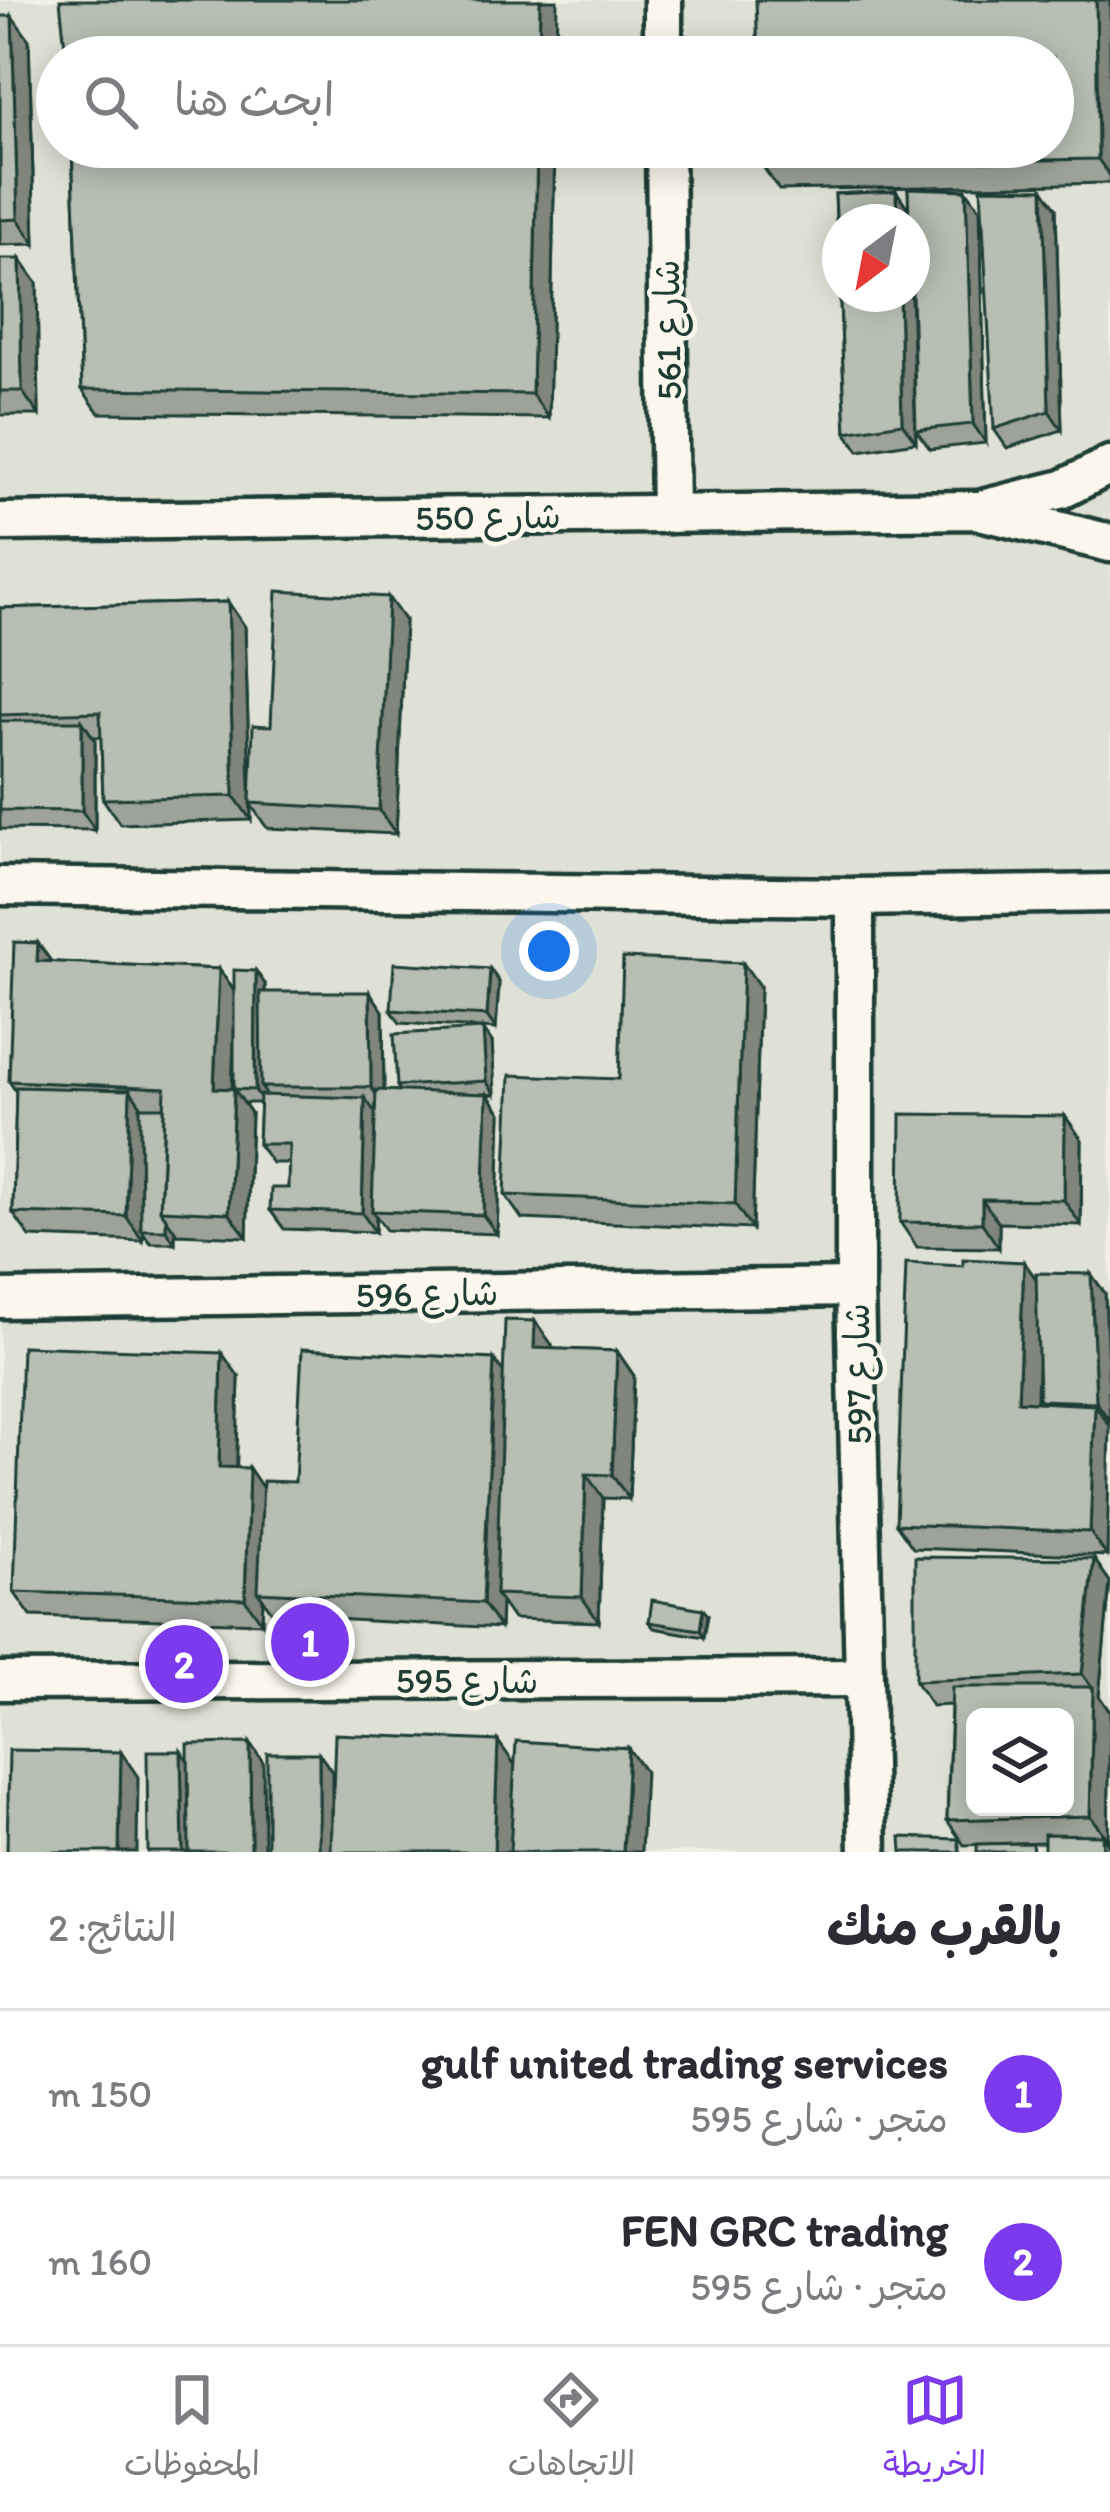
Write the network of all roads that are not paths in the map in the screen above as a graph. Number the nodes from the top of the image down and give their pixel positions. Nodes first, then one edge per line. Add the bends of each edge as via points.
1 (662, 0) edge
2 (663, 36) edge
3 (664, 168) edge
4 (1110, 465) edge
5 (976, 510) junction
6 (670, 514) junction
7 (0, 522) edge
8 (1110, 543) edge
9 (0, 886) edge
10 (1110, 893) edge
11 (854, 897) junction
12 (855, 1287) junction
13 (0, 1298) edge
14 (863, 1678) junction
15 (0, 1681) edge
16 (868, 1852) edge

1 - 2 street
3 - 6 street, شارع 561
4 - 5 street, شارع 550 via 1063,489
5 - 6 street, شارع 550
5 - 8 street, شارع 550
6 - 7 street, شارع 550
9 - 11 street
10 - 11 street
11 - 12 street, شارع 597
12 - 13 street, شارع 596
12 - 14 street, شارع 597
14 - 15 street, شارع 595
14 - 16 street, شارع 597

